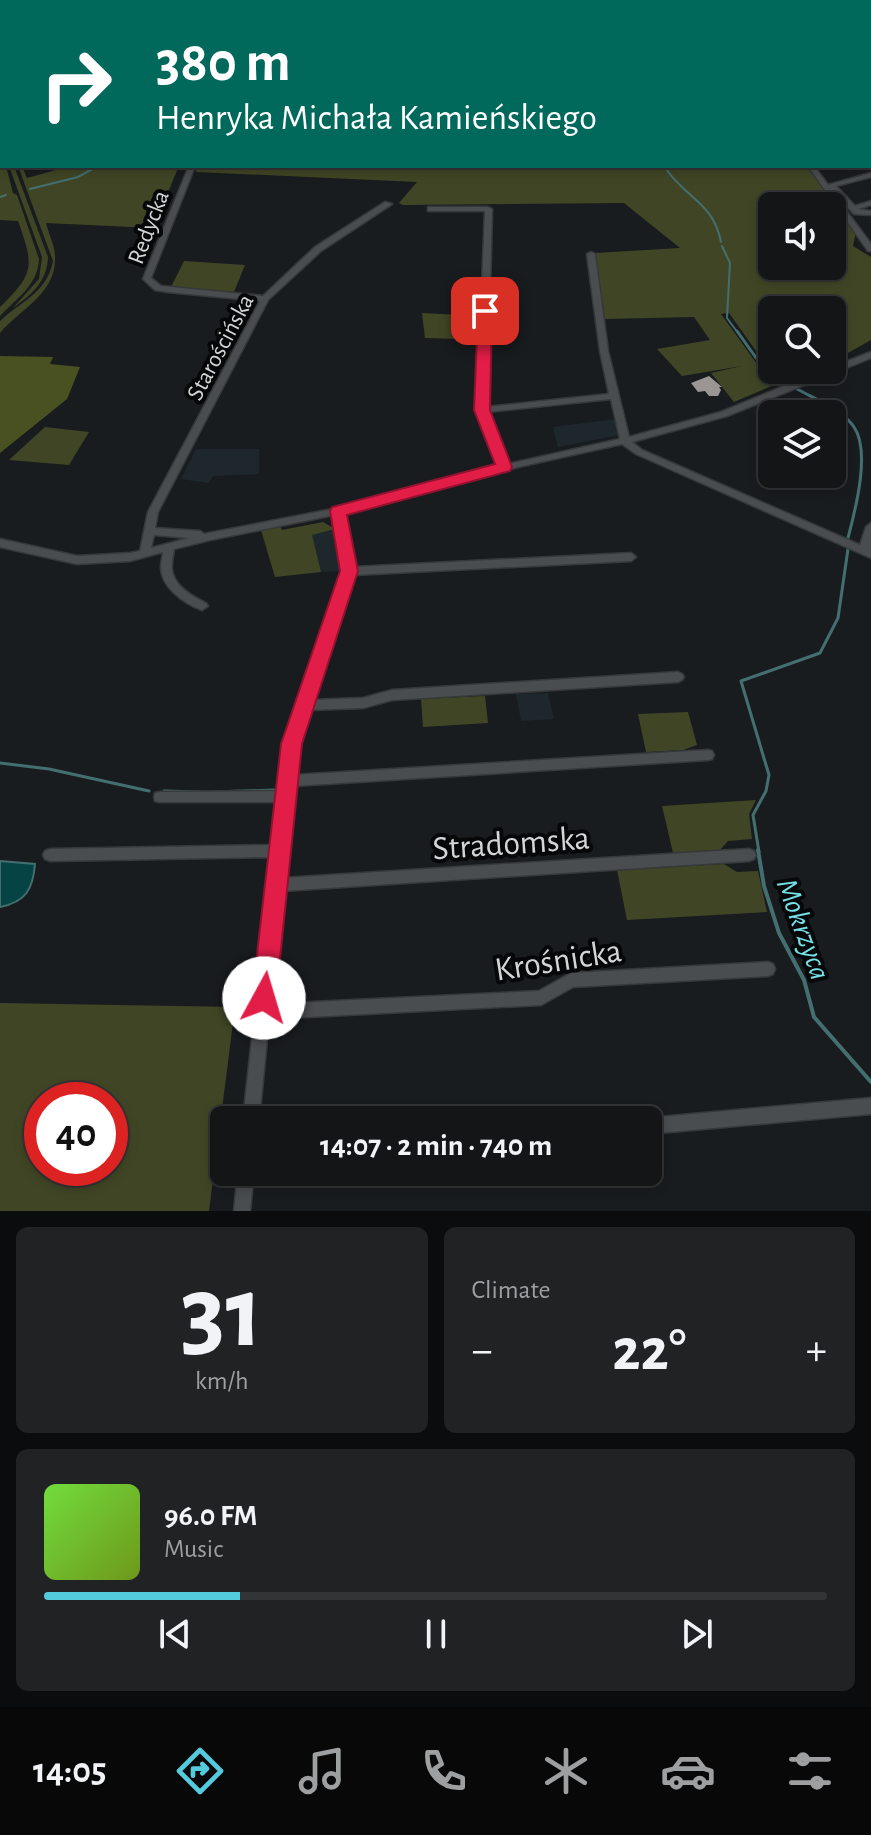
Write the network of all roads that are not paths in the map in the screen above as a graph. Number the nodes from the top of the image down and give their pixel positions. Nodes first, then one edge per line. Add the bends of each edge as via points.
1 (191, 168) edge
2 (812, 168) edge
3 (871, 175) edge
4 (871, 203) edge
5 (388, 204) dead end
6 (855, 208) junction
7 (431, 209) dead end
8 (871, 213) edge
9 (871, 249) edge
10 (591, 254) dead end
11 (265, 299) junction
12 (871, 355) edge
13 (846, 365) edge
14 (798, 384) edge
15 (614, 396) junction
16 (482, 410) junction
17 (625, 442) junction
18 (504, 467) junction
19 (338, 511) junction
20 (871, 527) edge
21 (149, 531) junction
22 (210, 536) junction
23 (0, 543) edge
24 (168, 547) junction
25 (868, 553) edge
26 (145, 554) junction
27 (631, 557) dead end
28 (349, 571) junction
29 (202, 606) dead end
30 (678, 677) dead end
31 (306, 705) junction
32 (708, 755) dead end
33 (287, 781) junction
34 (285, 796) junction
35 (160, 797) dead end
36 (279, 851) junction
37 (50, 855) dead end
38 (749, 855) dead end
39 (276, 885) junction
40 (768, 969) dead end
41 (262, 1012) junction
42 (252, 1106) edge
43 (871, 1106) edge
44 (662, 1125) edge
45 (245, 1186) edge
46 (242, 1211) edge

1 - 11 street, Redycka via 147,279 168,290
2 - 9 street
3 - 6 street via 831,185
4 - 6 street
5 - 11 street, Starościńska via 318,249
6 - 8 street
7 - 16 street via 488,209
10 - 15 street
11 - 21 street, Starościńska via 153,512
12 - 13 street
14 - 17 street via 724,414
15 - 16 street
15 - 17 street
16 - 18 street
17 - 18 street
17 - 25 street
18 - 19 street
19 - 22 street
19 - 28 street
20 - 25 street
21 - 22 street
21 - 26 street, Starościńska
22 - 24 street
23 - 26 street via 77,560
24 - 26 street
24 - 29 street via 169,577
27 - 28 street
28 - 31 street
30 - 31 street
31 - 33 street via 291,744
32 - 33 street
33 - 34 street
34 - 35 street
34 - 36 street
36 - 37 street
36 - 39 street
38 - 39 street, Stradomska
39 - 41 street
40 - 41 street, Krośnicka via 571,980 541,998
41 - 42 street
43 - 44 street
45 - 46 street

